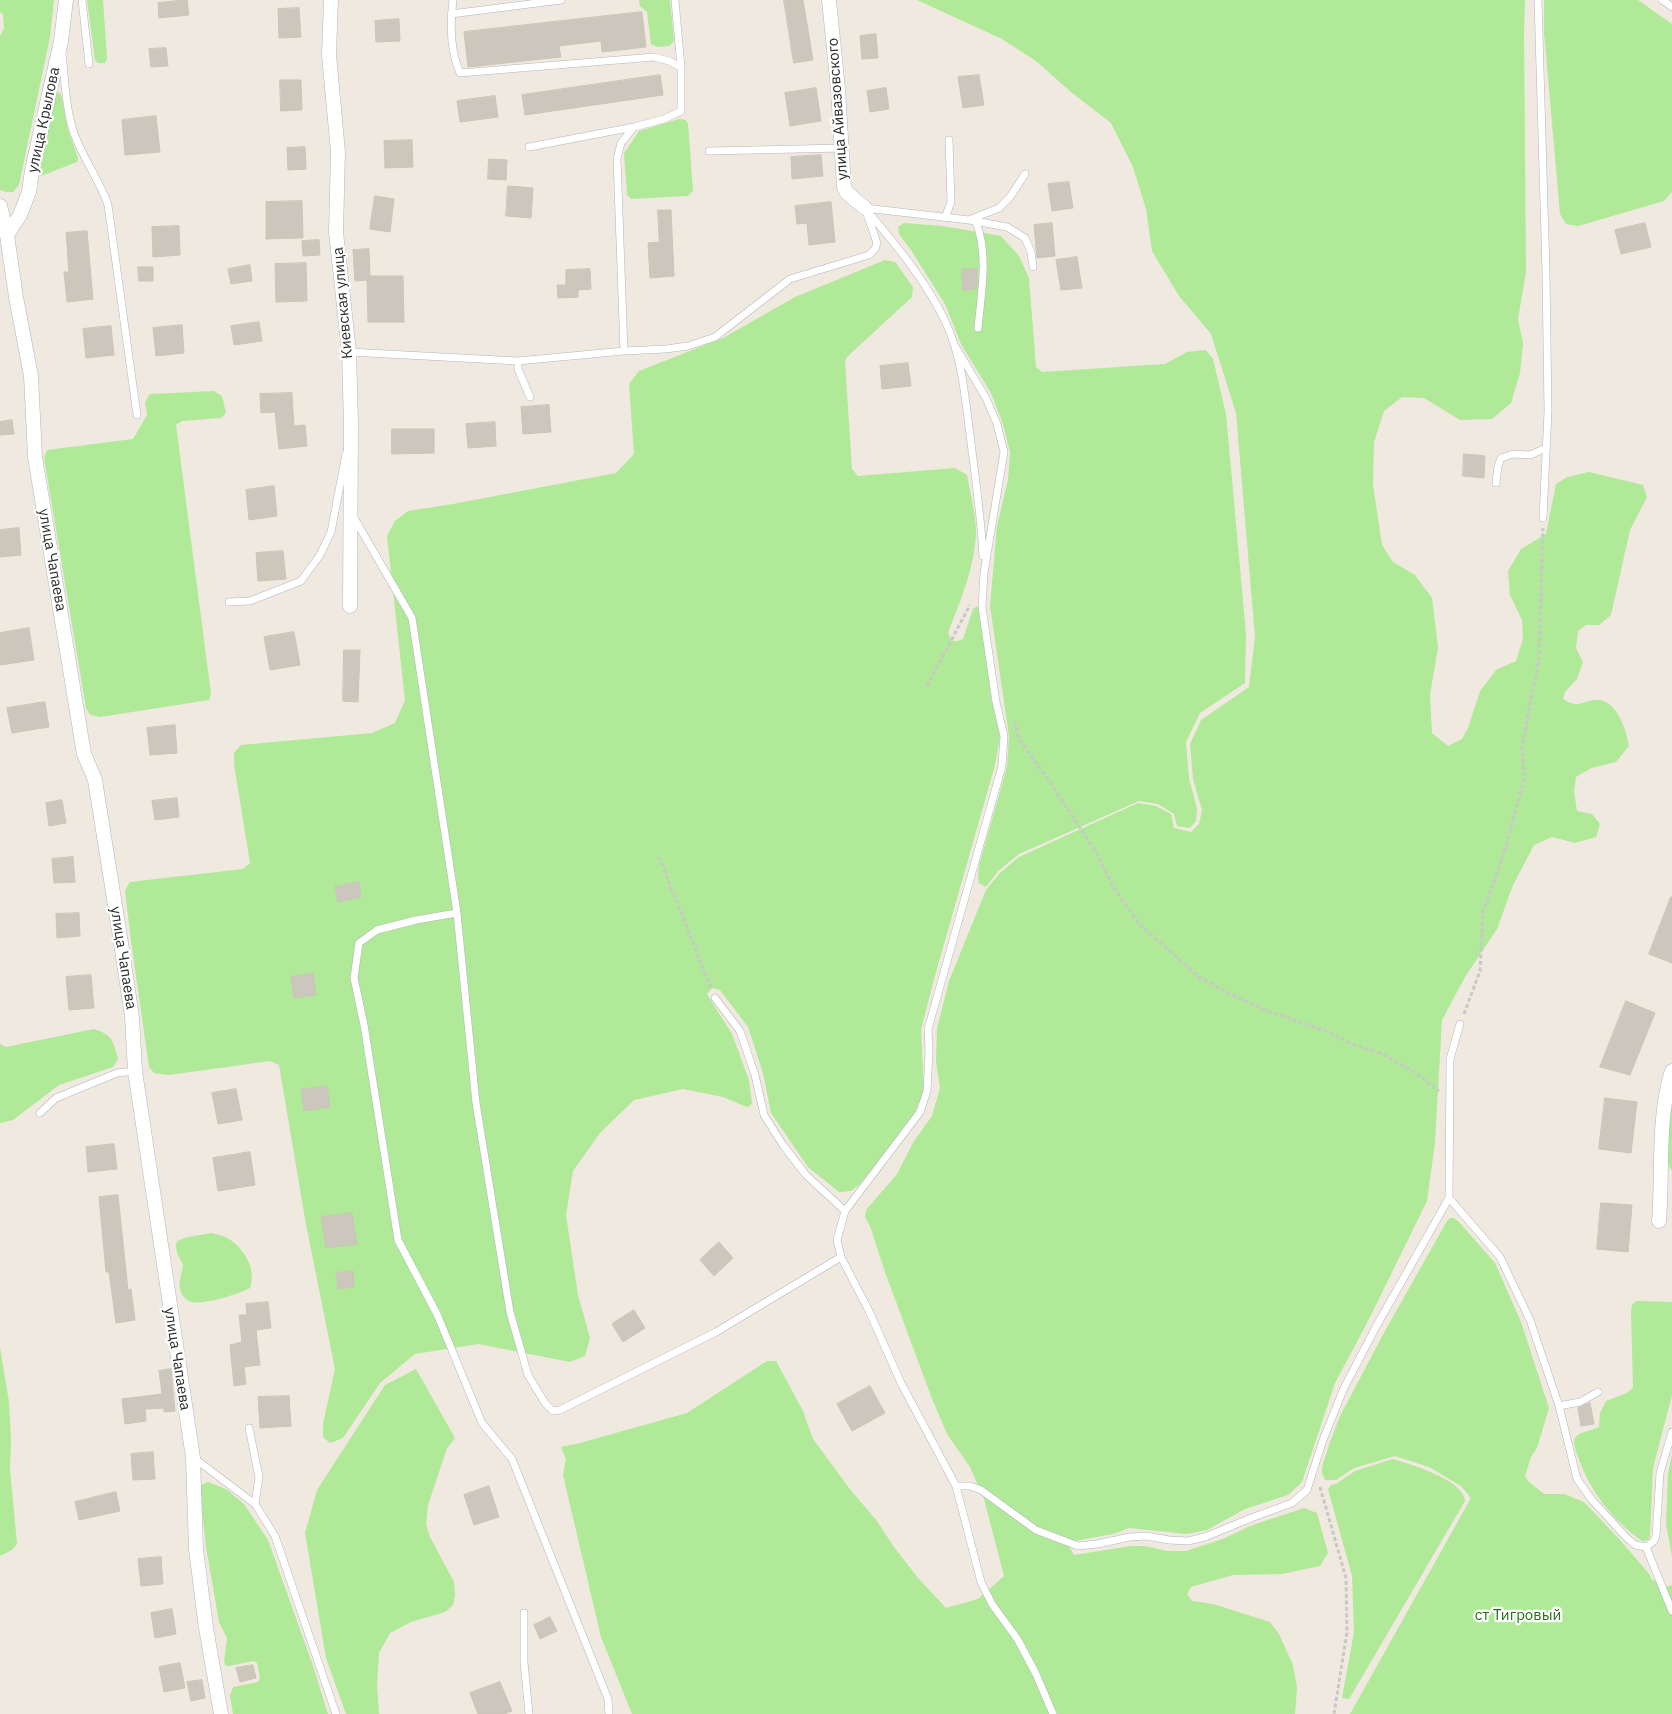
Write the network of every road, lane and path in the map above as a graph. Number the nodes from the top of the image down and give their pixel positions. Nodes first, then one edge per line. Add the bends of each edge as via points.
1 (66, 0) edge
2 (82, 0) edge
3 (331, 0) edge
4 (453, 0) edge
5 (561, 0) edge
6 (675, 0) edge
7 (829, 0) edge
8 (1538, 0) edge
9 (1662, 0) edge
10 (1672, 7) edge
11 (451, 14) junction
12 (61, 41) junction
13 (88, 64) dead end
14 (681, 68) junction
15 (634, 127) junction
16 (949, 140) dead end
17 (529, 147) dead end
18 (842, 148) junction
19 (709, 151) dead end
20 (1025, 174) dead end
21 (0, 206) edge
22 (865, 208) junction
23 (945, 218) junction
24 (973, 221) junction
25 (7, 236) junction
26 (1033, 267) dead end
27 (978, 328) dead end
28 (955, 346) junction
29 (624, 351) junction
30 (349, 352) junction
31 (518, 361) junction
32 (530, 397) dead end
33 (137, 415) dead end
34 (351, 424) junction
35 (1546, 448) junction
36 (1496, 483) dead end
37 (349, 510) junction
38 (1543, 518) joint
39 (984, 573) junction
40 (229, 602) dead end
41 (350, 606) dead end
42 (956, 632) dead end
43 (927, 686) dead end
44 (996, 702) junction
45 (659, 857) dead end
46 (457, 913) junction
47 (715, 998) joint
48 (1460, 1024) joint
49 (134, 1071) junction
50 (1672, 1071) edge
51 (1449, 1099) junction
52 (40, 1113) dead end
53 (1448, 1198) junction
54 (845, 1211) junction
55 (1659, 1221) dead end
56 (840, 1257) junction
57 (1598, 1392) dead end
58 (1559, 1406) junction
59 (249, 1428) dead end
60 (1672, 1432) edge
61 (193, 1458) junction
62 (1314, 1470) junction
63 (956, 1486) junction
64 (256, 1504) junction
65 (1646, 1547) junction
66 (1672, 1611) edge
67 (524, 1613) dead end
68 (221, 1714) edge
69 (336, 1714) edge
70 (529, 1714) edge
71 (609, 1714) edge
72 (1053, 1714) edge
73 (1334, 1714) edge

1 - 12 street, улица Крылова
2 - 13 lane
3 - 30 street, Киевская улица via 329,55 338,152 336,232
4 - 11 lane
5 - 11 lane
6 - 14 lane
7 - 18 street, улица Айвазовского
8 - 35 lane via 1546,272
9 - 10 lane
11 - 14 lane via 454,59 460,73 654,57
12 - 25 street, улица Крылова via 29,192
12 - 33 lane via 72,128 108,205
14 - 15 lane via 681,111
15 - 17 lane
15 - 29 lane via 621,143 618,159
16 - 23 lane via 951,202
18 - 19 lane
18 - 22 street, улица Айвазовского via 844,187
20 - 24 lane via 999,208
21 - 25 street, улица Чапаева
22 - 23 lane
22 - 28 lane via 911,264 945,320
22 - 29 lane via 877,243 868,255 790,279 715,337 688,346
23 - 24 lane
24 - 26 lane via 1007,227 1025,238
24 - 27 lane via 980,233 983,259
25 - 49 street, улица Чапаева via 31,376 35,457 84,754 95,780 130,1008
28 - 39 lane via 978,489
28 - 39 lane via 986,398 1004,452
29 - 31 lane
30 - 31 lane
30 - 34 street, Киевская улица
31 - 32 lane via 518,369
34 - 37 street, Киевская улица
34 - 40 lane via 330,532 315,562 301,581 250,601
35 - 36 lane via 1530,455 1513,454 1501,458
35 - 38 lane
37 - 41 street, Киевская улица
37 - 46 lane via 412,618
38 - 48 path via 1539,659 1522,747 1524,779 1503,857 1483,912 1480,971
39 - 44 lane via 982,607
42 - 43 path
44 - 51 path via 1012,716 1019,739 1097,854 1114,888 1140,926 1199,977 1271,1012 1383,1054 1416,1073
44 - 54 lane via 1004,736 1002,766 928,1029 927,1091 920,1112
45 - 47 path
46 - 56 lane via 476,1103 510,1312 528,1374 553,1411 716,1332
46 - 71 lane via 377,930 359,943 354,978 398,1240 437,1314 482,1423 512,1459 608,1699
47 - 54 lane via 740,1031 764,1115 806,1175
48 - 51 lane via 1450,1059
49 - 52 lane via 117,1073 56,1098
49 - 61 street, улица Чапаева
50 - 55 street via 1662,1132
51 - 53 lane
53 - 58 lane via 1500,1257 1530,1320
53 - 62 lane via 1344,1388
54 - 56 lane via 837,1240
56 - 63 lane via 901,1383
57 - 58 lane via 1580,1402
58 - 65 lane via 1577,1479 1626,1537 1635,1545
59 - 64 lane via 259,1477
60 - 65 lane via 1660,1473 1656,1536
61 - 64 lane
61 - 68 street, улица Чапаева via 196,1549
62 - 63 lane via 1308,1490 1292,1503 1205,1537 1188,1541 1130,1537 1078,1546 1036,1530 981,1490
62 - 73 path via 1346,1578 1347,1632
63 - 72 lane via 981,1582 992,1604 1018,1640
64 - 69 lane via 275,1536
65 - 66 lane
67 - 70 lane

